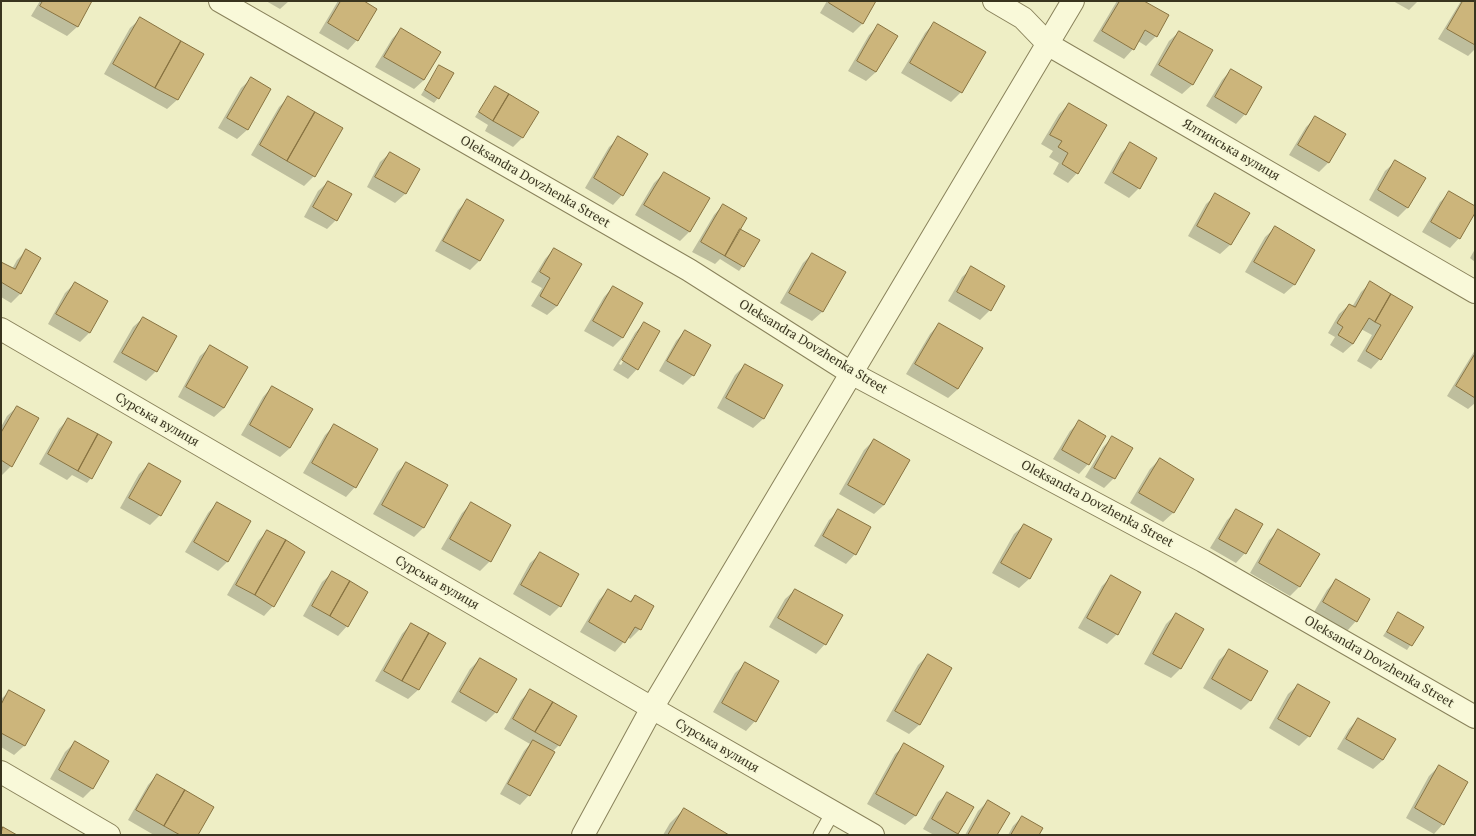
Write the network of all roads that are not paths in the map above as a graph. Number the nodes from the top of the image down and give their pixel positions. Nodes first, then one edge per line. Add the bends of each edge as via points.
1 (220, 1) edge
2 (994, 1) edge
3 (1073, 1) edge
4 (1049, 45) junction
5 (1475, 292) edge
6 (1, 329) edge
7 (851, 373) junction
8 (652, 708) junction
9 (1475, 717) edge
10 (1, 772) edge
11 (833, 812) junction
12 (109, 835) edge
13 (583, 835) edge
14 (820, 835) edge
15 (874, 835) edge

1 - 7 street, Oleksandra Dovzhenka Street via 689,270
2 - 4 street, Ялтинська вулиця via 1023,18
3 - 4 street
4 - 5 street, Ялтинська вулиця
4 - 7 street
6 - 8 street, Сурська вулиця
7 - 8 street
7 - 9 street, Oleksandra Dovzhenka Street via 1203,561
8 - 11 street, Сурська вулиця
8 - 13 street
10 - 12 street
11 - 14 lane
11 - 15 street, Сурська вулиця

